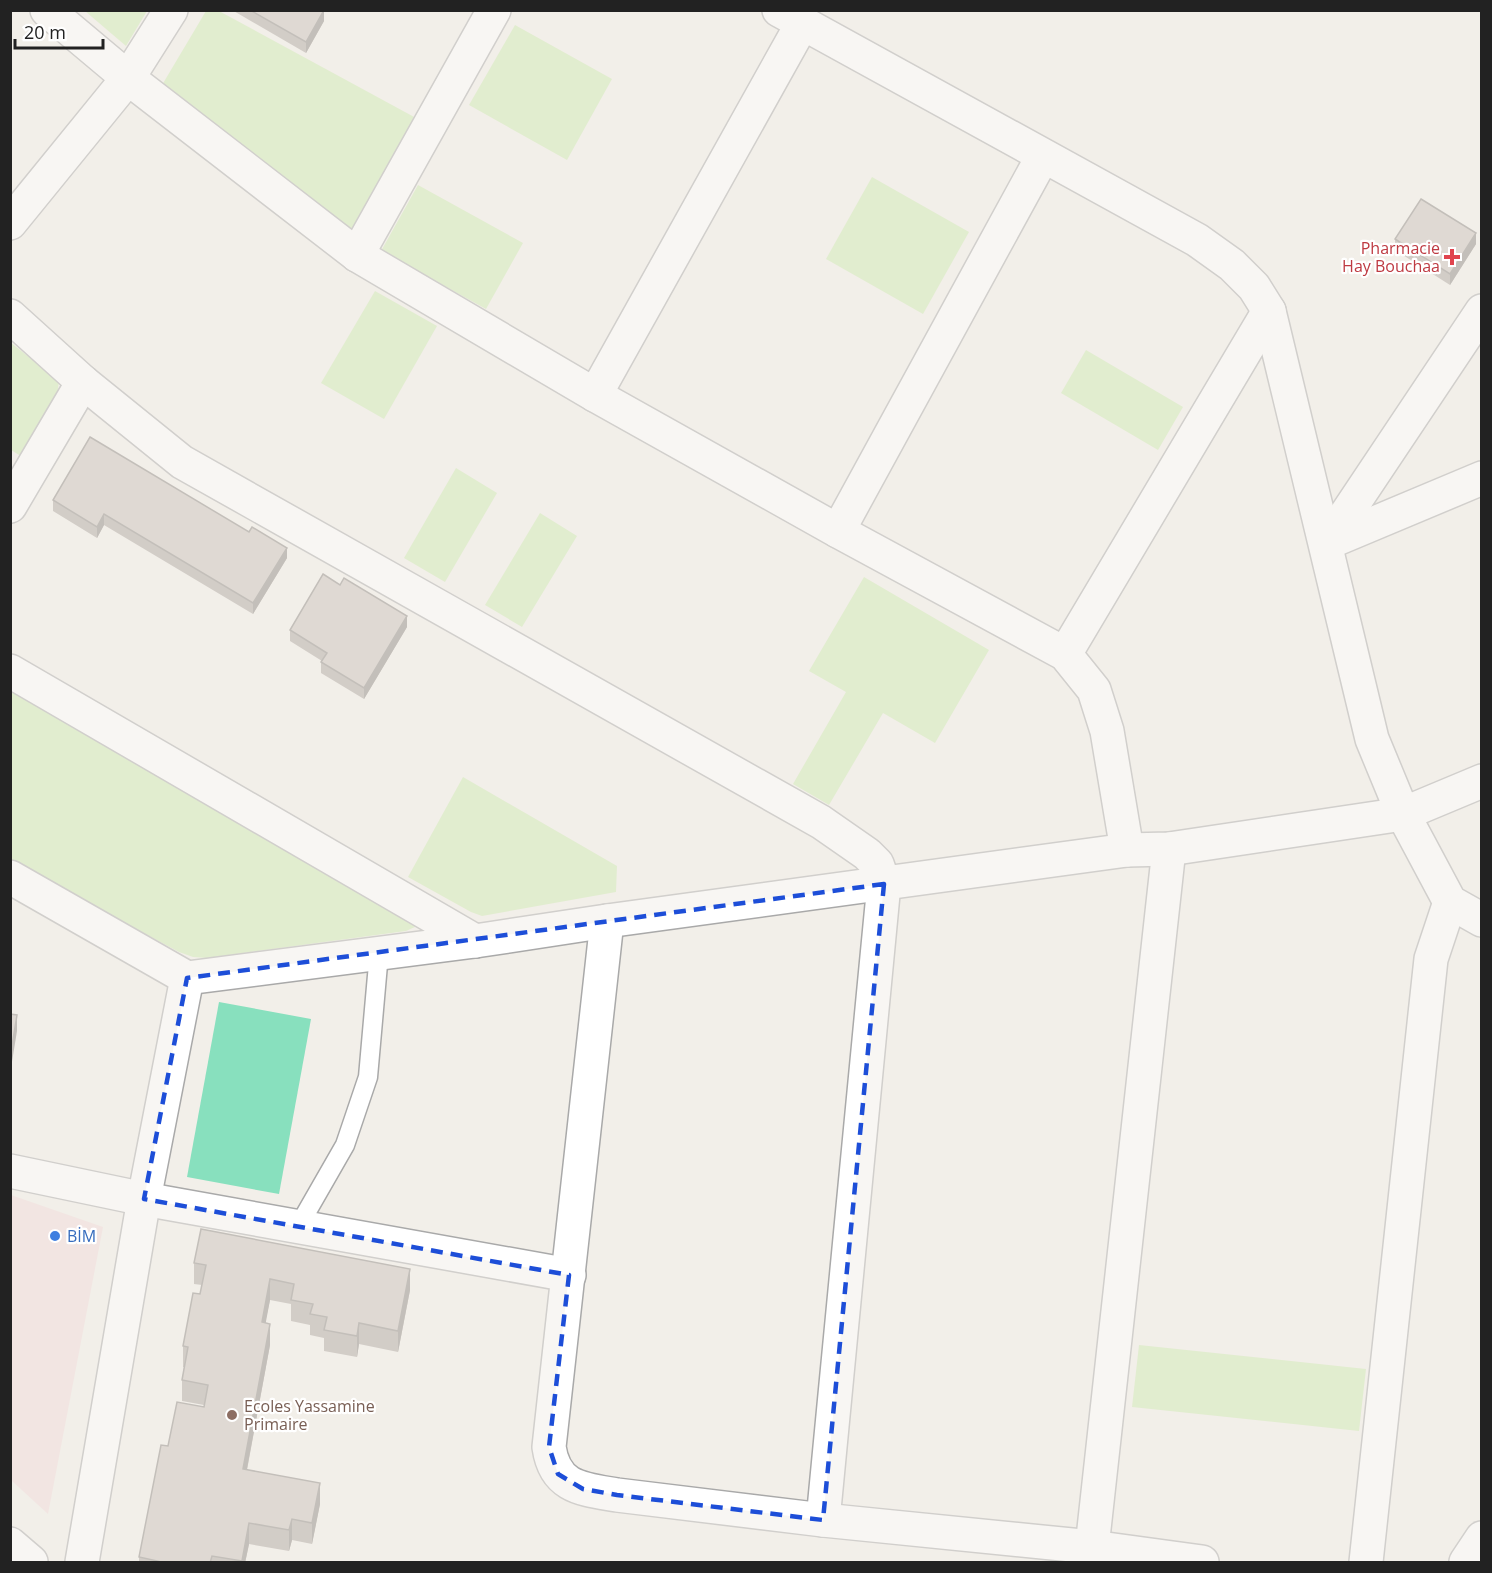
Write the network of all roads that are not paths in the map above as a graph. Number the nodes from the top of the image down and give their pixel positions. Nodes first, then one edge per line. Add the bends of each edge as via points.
1 (47, 10) edge
2 (171, 10) edge
3 (494, 10) edge
4 (791, 17) edge
5 (128, 78) junction
6 (1043, 156) junction
7 (10, 223) edge
8 (357, 255) junction
9 (1269, 311) junction
10 (1482, 311) edge
11 (10, 316) edge
12 (83, 382) junction
13 (595, 395) junction
14 (1482, 478) edge
15 (10, 506) edge
16 (838, 531) junction
17 (1327, 543) junction
18 (1065, 654) junction
19 (10, 671) edge
20 (1482, 781) edge
21 (1403, 814) junction
22 (1169, 849) junction
23 (1127, 850) junction
24 (10, 878) edge
25 (884, 884) junction
26 (1450, 902) junction
27 (1482, 920) edge
28 (607, 921) junction
29 (475, 941) junction
30 (379, 953) junction
31 (188, 978) junction
32 (10, 1171) edge
33 (144, 1199) junction
34 (298, 1227) junction
35 (569, 1275) junction
36 (823, 1520) junction
37 (1482, 1538) edge
38 (10, 1544) edge
39 (1092, 1547) junction
40 (31, 1563) edge
41 (81, 1563) edge
42 (1202, 1563) edge
43 (1366, 1563) edge
44 (1466, 1563) edge

1 - 5 street
2 - 5 street
3 - 8 street
4 - 6 street
4 - 13 street
5 - 7 street
5 - 8 street
6 - 9 street via 1197,240 1239,272
6 - 16 street
8 - 13 street
9 - 17 street
9 - 18 street
10 - 17 street
11 - 12 street
12 - 15 street
12 - 25 street via 182,462 846,838 877,864
13 - 16 street
14 - 17 street
16 - 18 street
17 - 21 street via 1372,739
18 - 23 street via 1094,690 1107,731
19 - 29 street
20 - 21 street
21 - 22 street
21 - 26 street
22 - 23 street
22 - 39 street
23 - 25 street
24 - 31 street
25 - 28 street
25 - 36 street
26 - 27 street
26 - 43 street via 1431,959
28 - 29 street
28 - 35 street
29 - 30 street
30 - 31 street
30 - 34 lane via 368,1077 345,1145
31 - 33 street
32 - 33 street
33 - 34 street
33 - 41 street
34 - 35 street
35 - 36 street via 549,1447 558,1474 583,1489 617,1495
36 - 39 street
37 - 44 street
38 - 40 street
39 - 42 street

